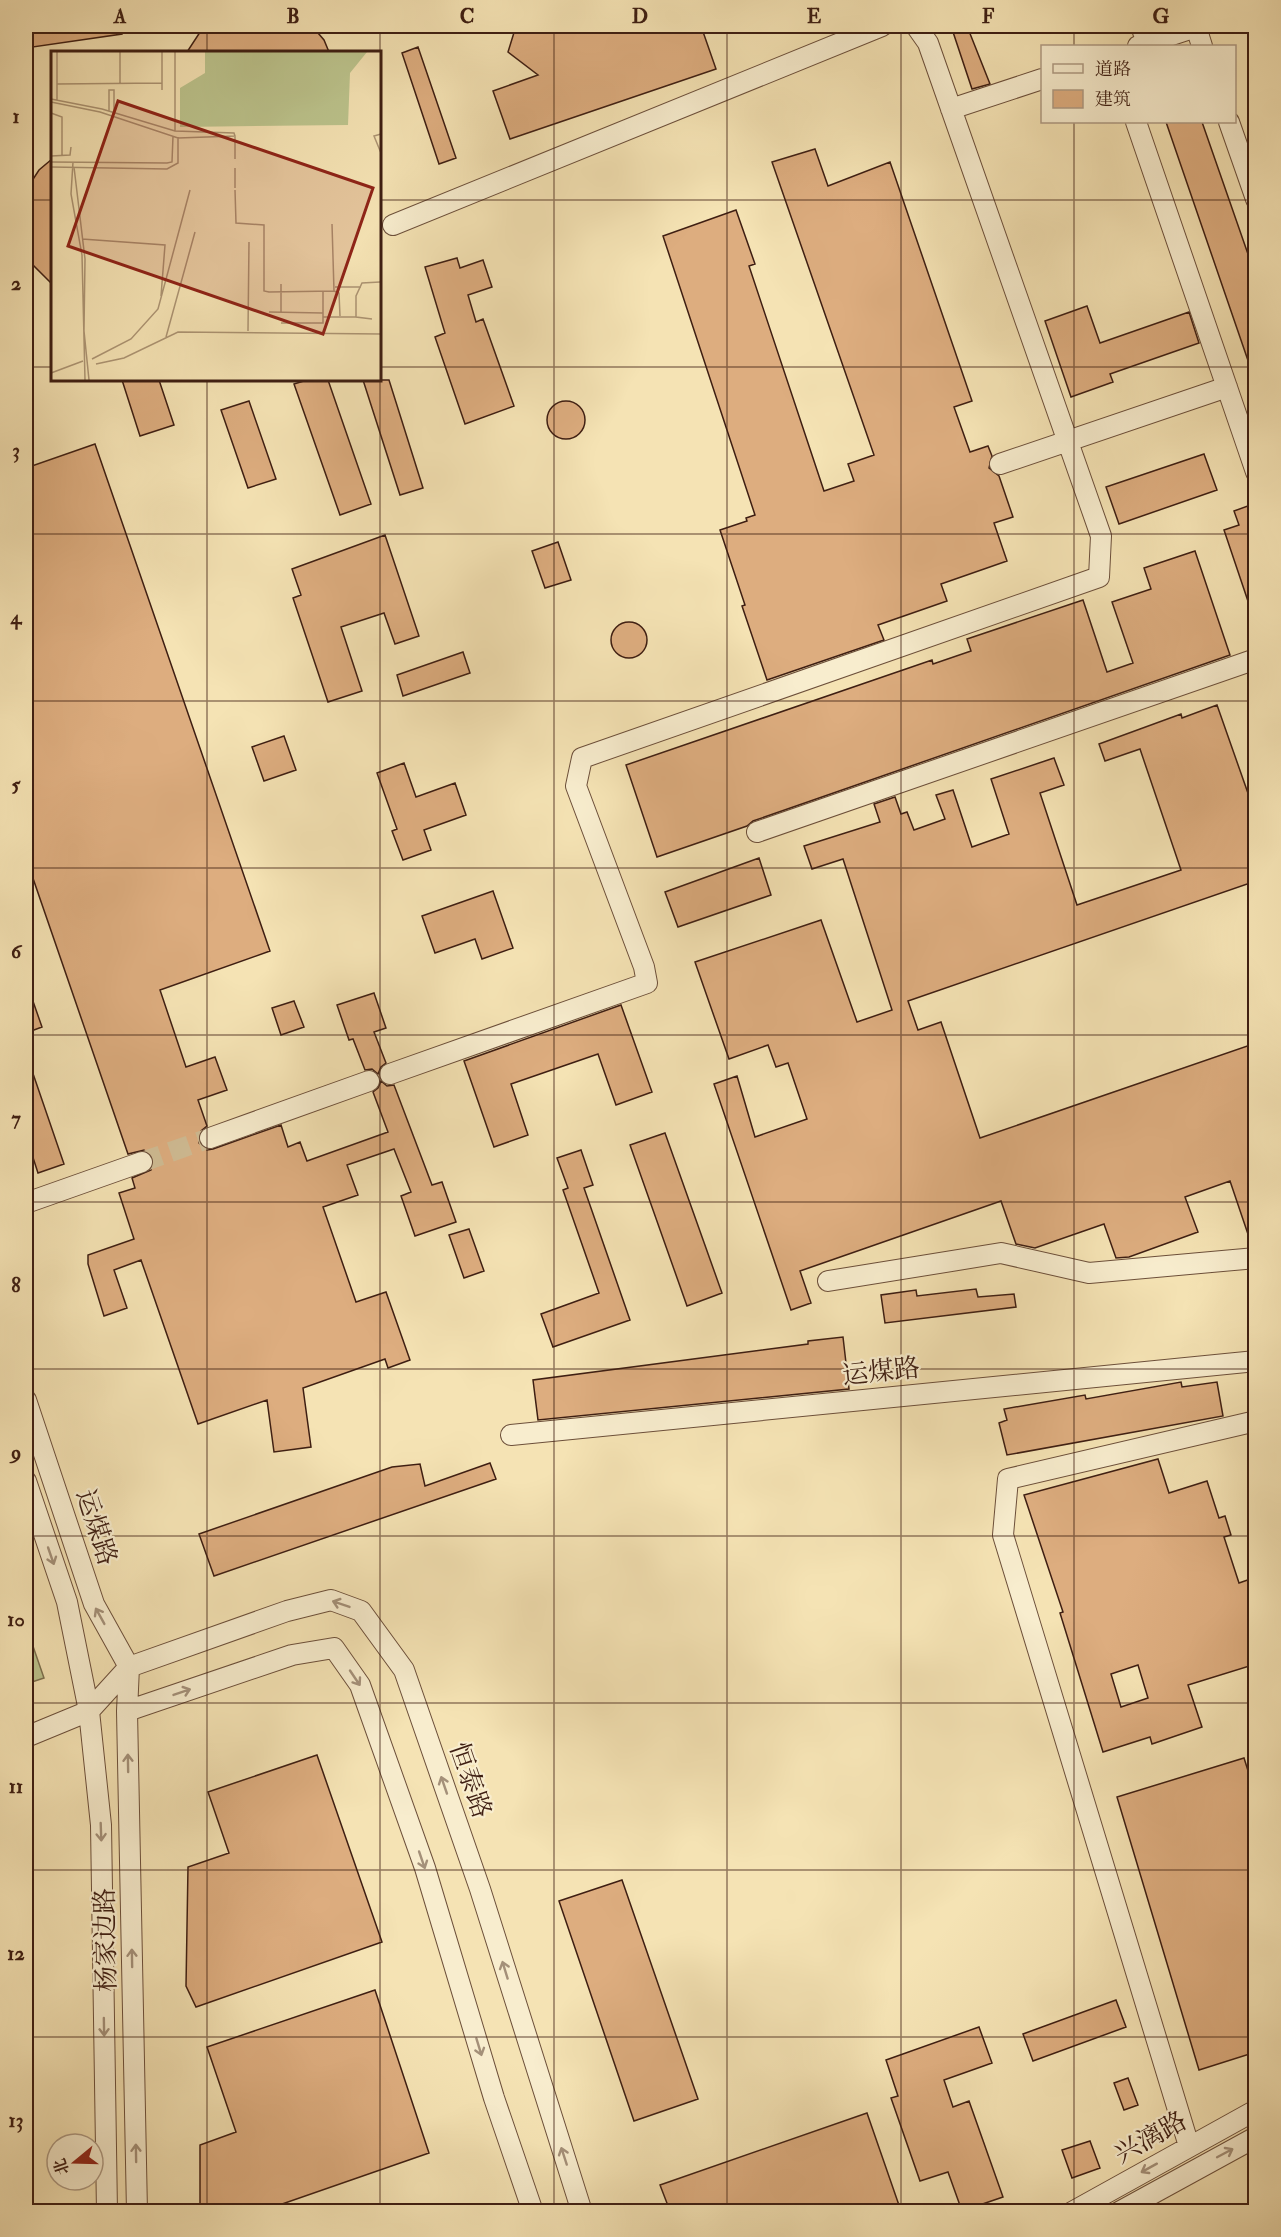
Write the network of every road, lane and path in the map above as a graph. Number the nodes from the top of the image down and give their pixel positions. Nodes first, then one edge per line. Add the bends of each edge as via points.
1 (877, 26) edge
2 (916, 26) edge
3 (1142, 38) edge
4 (1202, 45) edge
5 (1041, 79) edge
6 (951, 109) junction
7 (1136, 123) edge
8 (1228, 123) edge
9 (1256, 199) edge
10 (393, 225) dead end
11 (1227, 387) junction
12 (1068, 441) junction
13 (1000, 464) dead end
14 (1256, 472) edge
15 (1256, 658) edge
16 (758, 832) dead end
17 (390, 1074) dead end
18 (369, 1082) dead end
19 (210, 1138) tunnel mouth
20 (142, 1162) tunnel mouth
21 (26, 1203) edge
22 (1256, 1257) edge
23 (828, 1281) dead end
24 (1256, 1361) edge
25 (26, 1400) edge
26 (1256, 1421) edge
27 (511, 1435) dead end
28 (26, 1481) edge
29 (129, 1667) junction
30 (89, 1711) junction
31 (127, 1711) junction
32 (26, 1737) edge
33 (1256, 2110) edge
34 (1256, 2137) edge
35 (1189, 2146) junction
36 (106, 2211) edge
37 (137, 2211) edge
38 (533, 2211) edge
39 (582, 2211) edge
40 (1072, 2211) edge
41 (1119, 2211) edge

1 - 10 street
2 - 6 street via 927,44
3 - 4 street via 1196,27
5 - 6 street
6 - 12 street
7 - 11 street
8 - 9 street
11 - 12 street
11 - 14 street
12 - 13 street
12 - 17 street via 1101,536 1099,577 582,759 576,786 647,983
15 - 16 street
18 - 19 street
20 - 21 street
22 - 23 street via 1089,1273 1001,1253
24 - 27 street, 运煤路
29 -> 25 street, 运煤路 via 94,1604
26 - 35 street via 1008,1479 1003,1535
28 -> 30 street, 运煤路 via 67,1602
29 - 30 street
29 - 31 street, 杨家边路
39 -> 29 street, 恒泰路 via 480,1889 404,1670 361,1611 331,1600 287,1611
30 - 32 street
30 -> 36 street, 杨家边路 via 101,1825
37 -> 31 street, 杨家边路
31 -> 38 street via 292,1655 334,1648 360,1685 421,1857 494,2098
33 - 35 street, 兴漓路
41 -> 34 street, 兴漓路
35 -> 40 street, 兴漓路

